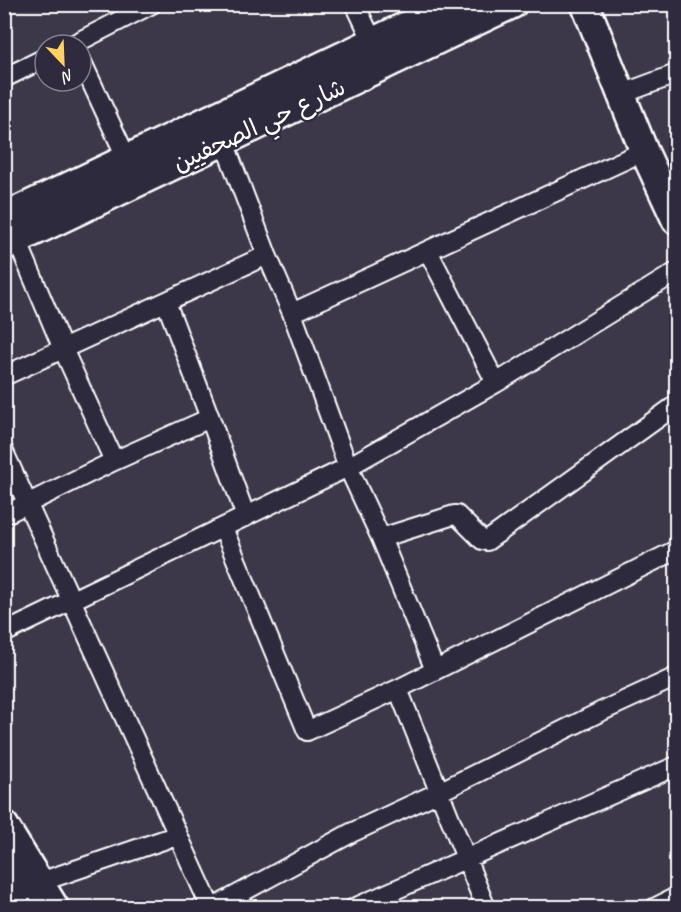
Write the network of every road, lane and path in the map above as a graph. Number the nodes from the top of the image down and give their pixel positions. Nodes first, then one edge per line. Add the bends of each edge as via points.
1 (152, 4) edge
2 (355, 4) edge
3 (452, 4) edge
4 (513, 4) edge
5 (585, 4) edge
6 (93, 38) edge
7 (373, 42) junction
8 (33, 64) edge
9 (676, 74) edge
10 (4, 78) edge
11 (93, 87) edge
12 (622, 94) junction
13 (224, 142) junction
14 (644, 151) junction
15 (127, 159) junction
16 (4, 217) edge
17 (676, 220) edge
18 (11, 243) edge
19 (428, 251) junction
20 (267, 255) junction
21 (676, 272) edge
22 (166, 302) junction
23 (292, 313) junction
24 (63, 349) junction
25 (4, 376) edge
26 (496, 383) junction
27 (676, 405) edge
28 (210, 418) junction
29 (4, 452) edge
30 (114, 461) junction
31 (348, 467) junction
32 (27, 504) junction
33 (4, 515) edge
34 (246, 517) junction
35 (223, 528) junction
36 (381, 538) junction
37 (676, 550) edge
38 (71, 600) junction
39 (4, 633) edge
40 (435, 670) junction
41 (676, 677) edge
42 (398, 689) junction
43 (676, 766) edge
44 (440, 792) junction
45 (178, 835) junction
46 (7, 837) edge
47 (466, 858) junction
48 (40, 882) junction
49 (676, 897) edge
50 (655, 907) edge
51 (55, 908) edge
52 (212, 908) edge
53 (354, 908) edge
54 (486, 908) edge

1 - 6 street
2 - 7 street
3 - 7 street, شارع حي الصحفيين
4 - 13 street, شارع حي الصحفيين
5 - 12 street
7 - 15 street, شارع حي الصحفيين
8 - 10 street
9 - 12 street
11 - 15 street
12 - 14 street
13 - 18 street, شارع حي الصحفيين
13 - 20 street
14 - 17 street
14 - 19 street
15 - 16 street, شارع حي الصحفيين
18 - 24 street
19 - 23 street
19 - 26 street
20 - 22 street
20 - 23 street
21 - 26 street
22 - 24 street
22 - 28 street
23 - 31 street
24 - 25 street
24 - 30 street
26 - 31 street
27 - 36 street via 487,541 457,515
28 - 30 street
28 - 34 street
29 - 32 street
30 - 32 street
31 - 34 street
31 - 36 street
32 - 33 street
32 - 38 street
34 - 35 street
35 - 38 street
35 - 42 street via 307,731
36 - 40 street
37 - 40 street
38 - 39 street
38 - 45 street
40 - 42 street
41 - 44 street
42 - 44 street
43 - 47 street
44 - 47 street
44 - 52 street via 351,832
45 - 48 street
45 - 52 street
46 - 48 street
47 - 53 street
47 - 54 street
48 - 51 street
49 - 50 street

